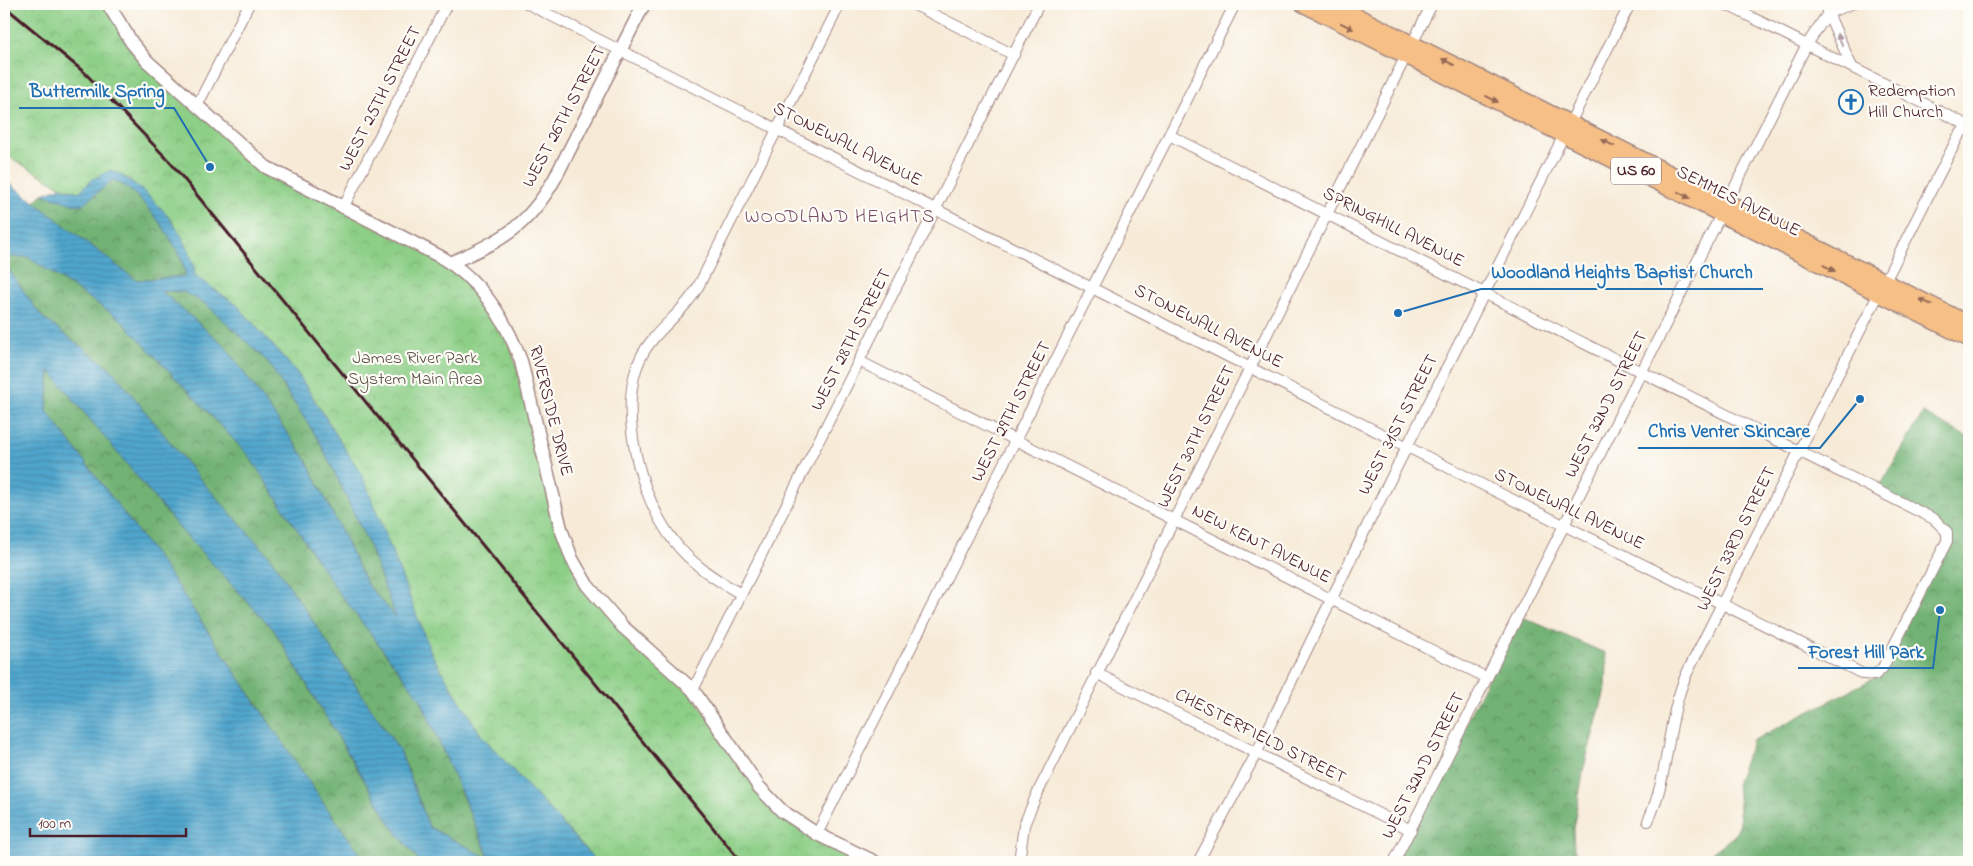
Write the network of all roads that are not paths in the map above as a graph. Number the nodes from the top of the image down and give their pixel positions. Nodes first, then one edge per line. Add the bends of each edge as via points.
1 (108, 4) edge
2 (249, 4) edge
3 (447, 4) edge
4 (528, 4) edge
5 (644, 4) edge
6 (840, 4) edge
7 (913, 4) edge
8 (1039, 4) edge
9 (1235, 4) edge
10 (1303, 4) edge
11 (1332, 4) edge
12 (1432, 4) edge
13 (1630, 4) edge
14 (1725, 4) edge
15 (1851, 4) edge
16 (1826, 9) edge
17 (1806, 46) junction
18 (621, 50) junction
19 (1409, 50) junction
20 (1014, 55) junction
21 (1852, 67) junction
22 (197, 106) junction
23 (1968, 125) edge
24 (778, 128) junction
25 (1567, 129) junction
26 (1169, 135) junction
27 (344, 208) junction
28 (936, 208) junction
29 (1724, 208) junction
30 (1327, 213) junction
31 (450, 263) junction
32 (1092, 287) junction
33 (1882, 287) junction
34 (1485, 292) junction
35 (1969, 324) edge
36 (1969, 339) edge
37 (859, 361) junction
38 (1250, 366) junction
39 (1642, 372) junction
40 (1015, 441) junction
41 (1407, 445) junction
42 (1798, 451) junction
43 (1174, 520) junction
44 (1564, 525) junction
45 (741, 594) junction
46 (1331, 598) junction
47 (1723, 604) junction
48 (1096, 673) junction
49 (1874, 675) joint
50 (1487, 678) junction
51 (693, 690) junction
52 (1256, 754) junction
53 (1648, 822) dead end
54 (1411, 830) junction
55 (817, 834) junction
56 (875, 862) edge
57 (1019, 862) edge
58 (1198, 862) edge
59 (1394, 862) edge

1 - 22 street, RIVERSIDE DRIVE via 139,52
2 - 22 street
3 - 27 street, WEST 25TH STREET
4 - 18 street, STONEWALL AVENUE
5 - 18 street, WEST 26TH STREET
6 - 24 street
7 - 20 street
8 - 20 street, WEST 28TH STREET
9 - 26 street, WEST 29TH STREET
10 -> 19 main road, SEMMES AVENUE / US 60
11 - 19 main road, SEMMES AVENUE / US 60
12 - 19 street, WEST 30TH STREET
13 - 25 street, WEST 31ST STREET
14 - 17 street
15 - 16 street
16 - 17 street, WEST 32ND STREET
21 -> 16 street
17 - 21 street
17 - 29 street, WEST 32ND STREET
18 - 24 street, STONEWALL AVENUE
18 - 31 street, WEST 26TH STREET via 554,180 534,211 506,236
19 - 25 main road, SEMMES AVENUE / US 60
19 - 30 street, WEST 30TH STREET
20 - 28 street, WEST 28TH STREET
21 - 23 street
22 - 27 street, RIVERSIDE DRIVE via 266,167
23 - 33 street, WEST 33RD STREET via 1958,137
24 - 28 street, STONEWALL AVENUE
24 - 45 street via 698,287 688,304 654,336 640,357 632,380 630,418 643,481 662,524 673,541 700,568
25 - 29 main road, SEMMES AVENUE / US 60
25 - 34 street, WEST 31ST STREET
26 - 30 street, SPRINGHILL AVENUE
26 - 32 street, WEST 29TH STREET
27 - 31 street, RIVERSIDE DRIVE
28 - 32 street, STONEWALL AVENUE
28 - 37 street, WEST 28TH STREET
29 - 33 main road, SEMMES AVENUE / US 60
29 - 39 street, WEST 32ND STREET
30 - 34 street, SPRINGHILL AVENUE
30 - 38 street, WEST 30TH STREET
31 - 51 street, RIVERSIDE DRIVE via 486,296 501,316 514,343 561,529 578,572 610,614
32 - 38 street, STONEWALL AVENUE
32 - 40 street, WEST 29TH STREET
35 -> 33 main road, SEMMES AVENUE / US 60
33 - 36 main road, SEMMES AVENUE / US 60
33 - 42 street, WEST 33RD STREET
34 - 39 street, SPRINGHILL AVENUE
34 - 41 street, WEST 31ST STREET
37 - 40 street, NEW KENT AVENUE
37 - 45 street, WEST 28TH STREET
38 - 41 street, STONEWALL AVENUE
38 - 43 street, WEST 30TH STREET
39 - 42 street, SPRINGHILL AVENUE
39 - 44 street, WEST 32ND STREET
40 - 43 street, NEW KENT AVENUE
40 - 55 street, WEST 29TH STREET
41 - 44 street, STONEWALL AVENUE
41 - 46 street, WEST 31ST STREET
42 - 47 street, WEST 33RD STREET
42 - 49 street, SPRINGHILL AVENUE via 1934,519 1947,532 1944,547 1884,665
43 - 46 street, NEW KENT AVENUE
43 - 48 street, WEST 30TH STREET
44 - 47 street, STONEWALL AVENUE
44 - 50 street, WEST 32ND STREET
45 - 51 street, WEST 28TH STREET
46 - 50 street, NEW KENT AVENUE
46 - 52 street, WEST 31ST STREET
47 - 49 street, STONEWALL AVENUE via 1863,674
47 - 53 street, WEST 33RD STREET via 1683,683 1657,802
48 - 52 street, CHESTERFIELD STREET
48 - 57 street, WEST 30TH STREET via 1028,812
50 - 54 street, WEST 32ND STREET
51 - 55 street, RIVERSIDE DRIVE via 773,803
52 - 54 street, CHESTERFIELD STREET
52 - 58 street, WEST 31ST STREET
54 - 59 street, WEST 32ND STREET
55 - 56 street, RIVERSIDE DRIVE

